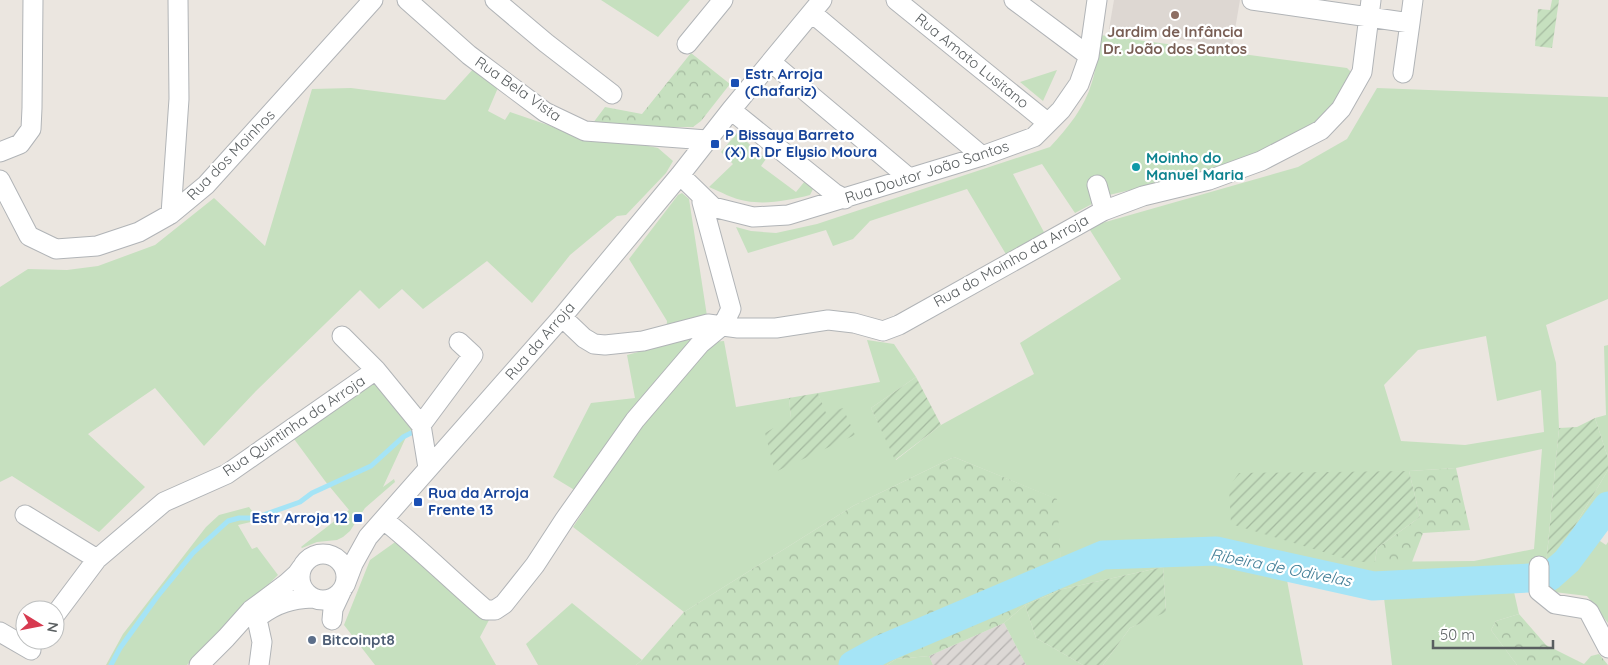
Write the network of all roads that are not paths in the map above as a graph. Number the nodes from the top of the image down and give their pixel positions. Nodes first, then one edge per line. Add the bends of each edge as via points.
1 (33, 0) edge
2 (178, 0) edge
3 (373, 0) edge
4 (407, 0) edge
5 (495, 0) edge
6 (723, 0) edge
7 (896, 0) edge
8 (1014, 0) edge
9 (1098, 0) edge
10 (1252, 0) edge
11 (1413, 0) edge
12 (817, 6) edge
13 (1370, 9) edge
14 (1410, 23) junction
15 (687, 44) dead end
16 (1089, 56) junction
17 (771, 62) junction
18 (1403, 73) dead end
19 (612, 94) dead end
20 (731, 110) junction
21 (1048, 123) junction
22 (707, 140) junction
23 (0, 152) edge
24 (982, 156) junction
25 (680, 175) junction
26 (909, 178) junction
27 (0, 180) edge
28 (1096, 185) dead end
29 (703, 198) junction
30 (845, 199) junction
31 (1104, 210) junction
32 (171, 214) junction
33 (562, 317) junction
34 (722, 326) junction
35 (342, 336) dead end
36 (459, 342) dead end
37 (376, 370) junction
38 (420, 425) junction
39 (428, 468) junction
40 (25, 515) dead end
41 (384, 520) junction
42 (368, 538) junction
43 (323, 554) junction
44 (97, 559) junction
45 (1540, 566) dead end
46 (302, 567) junction
47 (343, 588) junction
48 (316, 599) junction
49 (65, 602) edge
50 (257, 619) junction
51 (0, 632) edge
52 (226, 638) junction
53 (1608, 648) edge
54 (30, 652) edge
55 (199, 665) edge
56 (260, 665) edge

1 - 23 street via 31,128 20,144
2 - 32 street via 180,99
3 - 32 street, Rua dos Moinhos via 206,185
4 - 22 street, Rua Bela Vista via 469,55 545,112 568,123 585,130
5 - 19 street
6 - 15 street
7 - 21 street, Rua Amato Lusitano
8 - 16 street
9 - 16 street, Rua Doutor João Santos
10 - 13 street
11 - 14 street
12 - 17 street, Rua da Arroja
12 - 24 street
13 - 14 street
13 - 31 street, Rua do Moinho da Arroja via 1362,72 1341,108 1321,130 1261,161 1209,180 1142,196
14 - 18 street
16 - 21 street, Rua Doutor João Santos via 1080,84
17 - 20 street, Rua da Arroja
17 - 26 street
20 - 22 street, Rua da Arroja
20 - 30 street
21 - 24 street, Rua Doutor João Santos via 1034,136
22 - 25 street, Rua da Arroja
24 - 26 street, Rua Doutor João Santos
25 - 29 street, Rua Doutor João Santos
25 - 33 street, Rua da Arroja
26 - 30 street, Rua Doutor João Santos
27 - 32 street, Rua dos Moinhos via 29,236 56,249 97,246 139,232
28 - 31 street
29 - 30 street, Rua Doutor João Santos via 713,208 753,217 788,215
29 - 34 street via 731,309
31 - 34 street, Rua do Moinho da Arroja via 899,325 882,331 828,320 776,328
33 - 34 street, Rua do Moinho da Arroja via 584,338 594,344 605,345 643,341 708,324
33 - 39 street, Rua da Arroja
34 - 41 street via 700,344 635,420 535,565 504,604 495,610 486,610
35 - 37 street
36 - 38 street via 473,355
37 - 38 street
37 - 44 street, Rua Quintinha da Arroja via 227,474 164,502
38 - 39 street
39 - 41 street, Rua da Arroja
40 - 44 street
41 - 42 street, Rua da Arroja
42 - 43 street, Rua da Arroja
42 - 47 street, Rua da Arroja
43 - 46 street via 310,558
43 - 47 street via 336,557 341,562 346,577
44 - 49 street, Rua Quintinha da Arroja
45 - 53 street via 1539,591 1555,604 1589,612
46 - 48 street via 302,586
46 - 52 street via 298,574 251,610
47 - 48 street via 328,600
47 - 48 street, Rua da Arroja via 333,609 332,620 325,605
48 - 50 street via 282,602
50 - 52 street
50 - 56 street via 262,642
51 - 54 street
52 - 55 street

